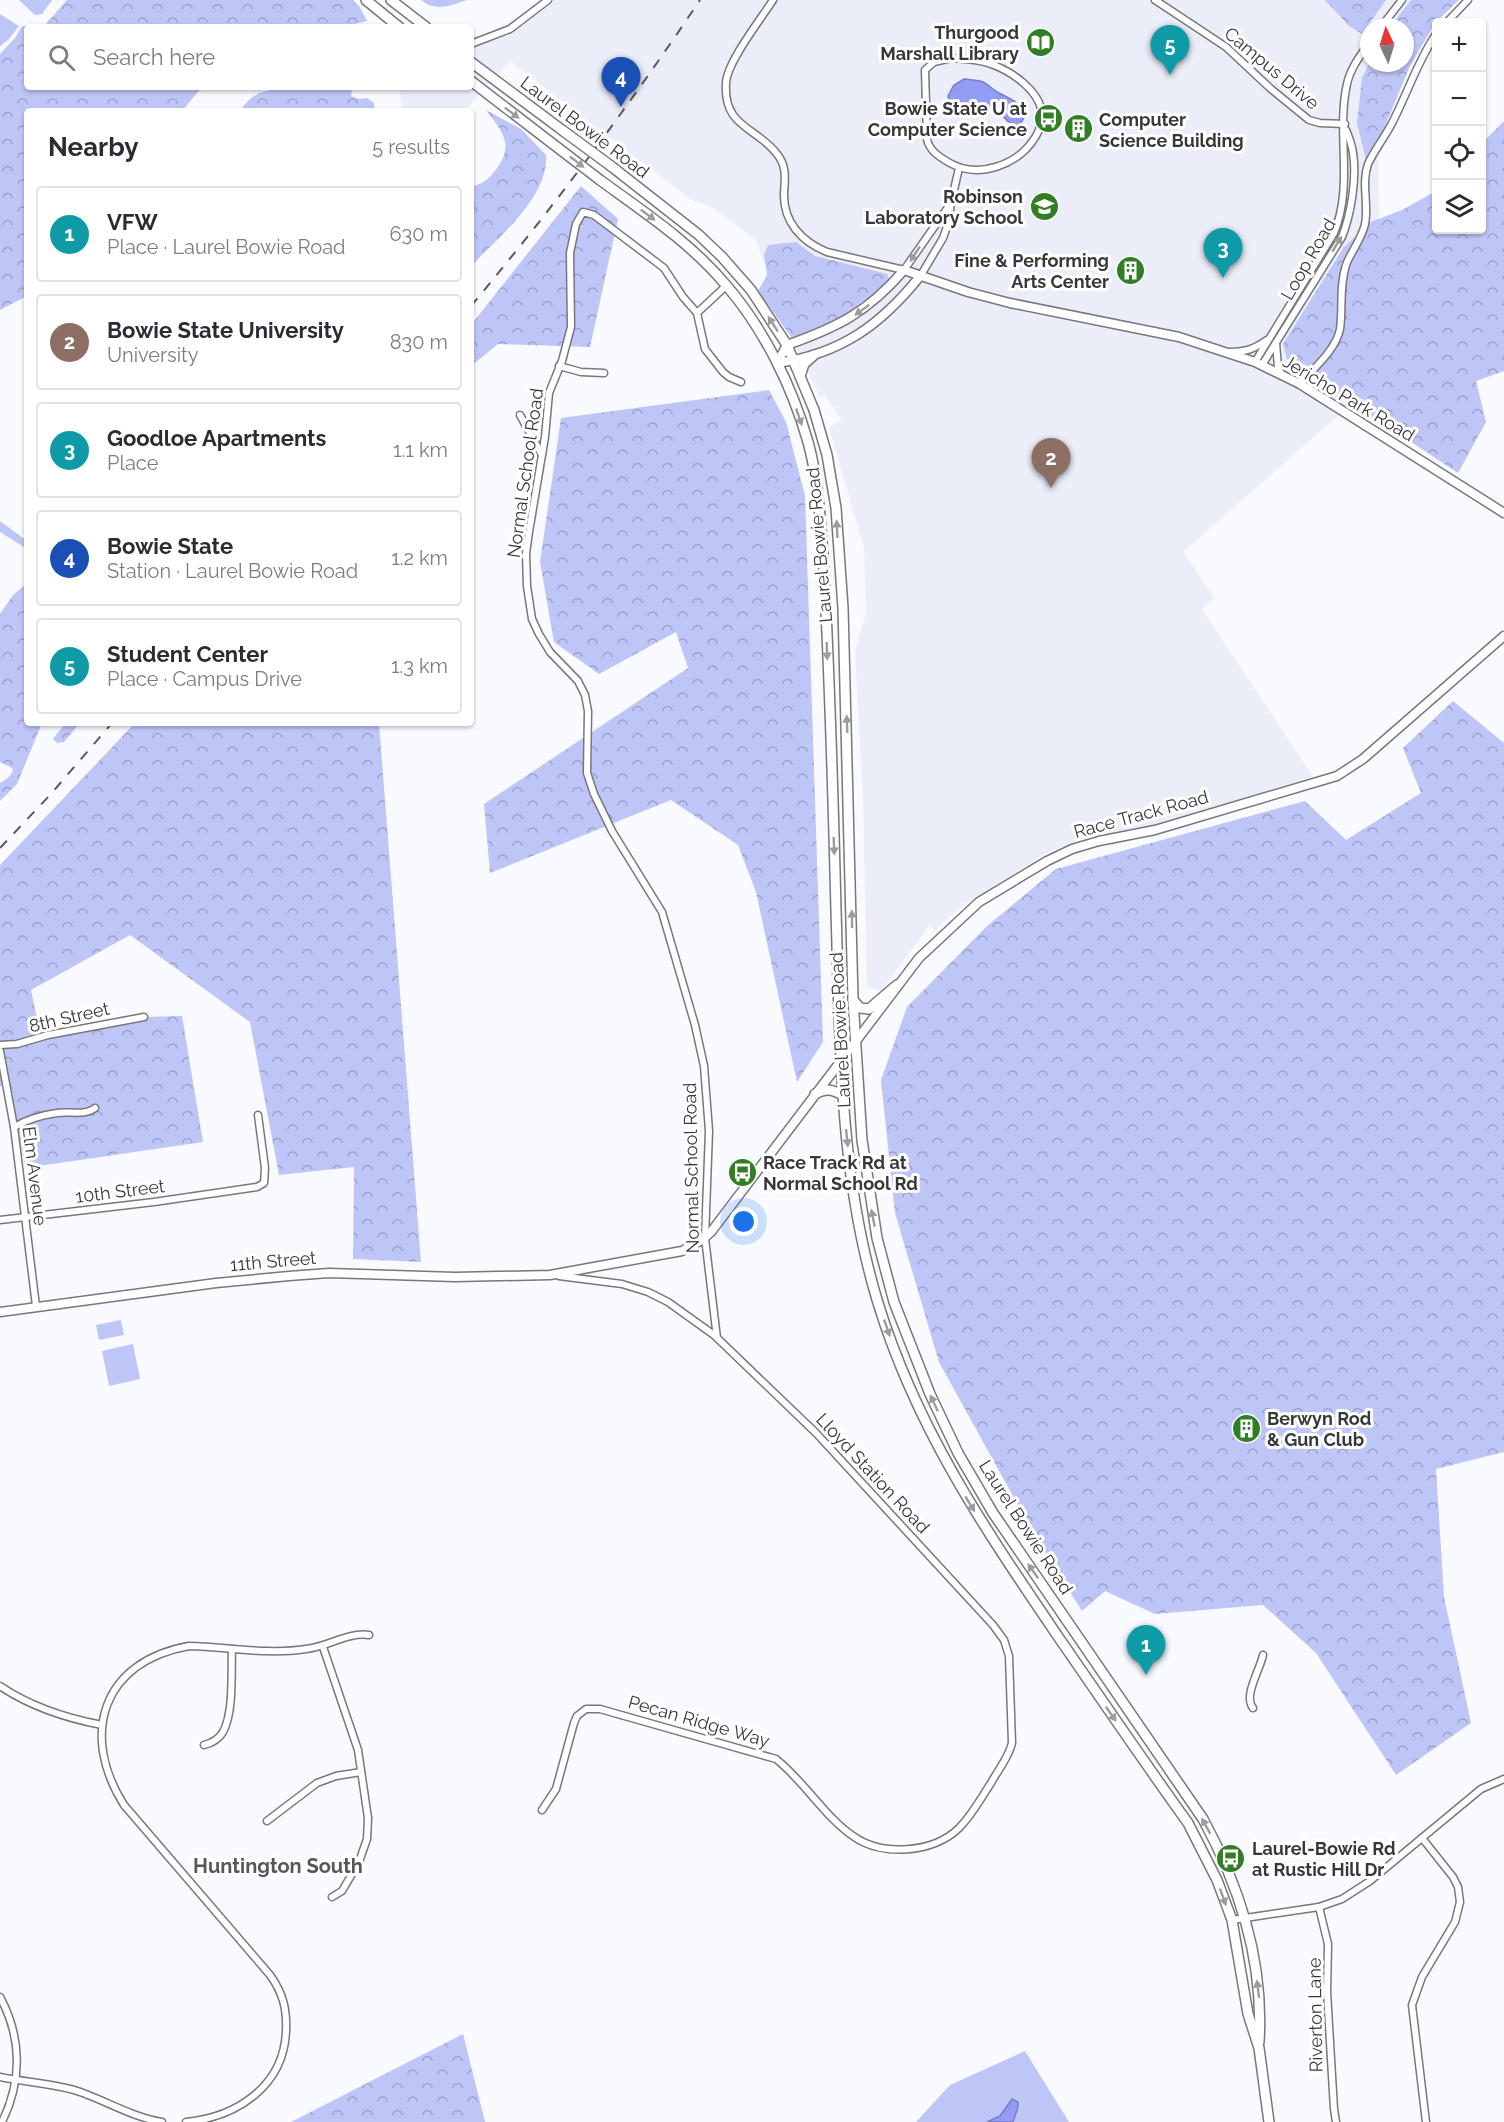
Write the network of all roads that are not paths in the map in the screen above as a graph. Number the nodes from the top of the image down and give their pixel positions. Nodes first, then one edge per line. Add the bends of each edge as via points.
1 (366, 0) edge
2 (391, 0) edge
3 (548, 0) edge
4 (774, 0) edge
5 (1155, 0) edge
6 (1402, 0) edge
7 (1468, 0) edge
8 (1388, 18) edge
9 (1451, 18) edge
10 (395, 24) edge
11 (422, 24) edge
12 (1432, 41) edge
13 (474, 43) edge
14 (1360, 56) edge
15 (474, 64) edge
16 (474, 83) edge
17 (1344, 124) junction
18 (959, 168) junction
19 (951, 203) junction
20 (904, 270) junction
21 (921, 275) junction
22 (727, 285) junction
23 (697, 313) junction
24 (1273, 339) junction
25 (787, 345) junction
26 (1224, 351) junction
27 (814, 355) junction
28 (793, 361) junction
29 (777, 363) junction
30 (1258, 363) junction
31 (559, 366) junction
32 (604, 373) dead end
33 (1281, 374) junction
34 (800, 376) junction
35 (741, 382) dead end
36 (1300, 384) junction
37 (520, 415) dead end
38 (542, 455) junction
39 (1504, 513) edge
40 (1504, 636) edge
41 (897, 985) junction
42 (853, 1000) junction
43 (144, 1017) dead end
44 (855, 1040) junction
45 (0, 1045) edge
46 (0, 1051) edge
47 (841, 1059) junction
48 (815, 1094) junction
49 (844, 1096) junction
50 (95, 1108) dead end
51 (258, 1115) dead end
52 (14, 1127) junction
53 (26, 1217) junction
54 (0, 1220) edge
55 (705, 1238) junction
56 (550, 1275) junction
57 (36, 1306) junction
58 (0, 1312) edge
59 (716, 1336) junction
60 (369, 1635) dead end
61 (323, 1647) junction
62 (232, 1649) junction
63 (1263, 1655) dead end
64 (0, 1686) edge
65 (1253, 1708) dead end
66 (102, 1725) junction
67 (204, 1745) dead end
68 (361, 1772) junction
69 (1504, 1779) edge
70 (975, 1806) joint
71 (542, 1810) dead end
72 (267, 1821) dead end
73 (1422, 1838) junction
74 (332, 1897) dead end
75 (1318, 1907) junction
76 (1244, 1918) junction
77 (1232, 1920) junction
78 (0, 1997) edge
79 (1259, 2048) junction
80 (0, 2077) edge
81 (17, 2080) junction
82 (2, 2122) edge
83 (162, 2122) edge
84 (186, 2122) edge
85 (1269, 2122) edge
86 (1336, 2122) edge
87 (1426, 2122) edge

1 - 10 main road
2 - 11 main road
3 - 13 street via 510,29
4 - 20 street, Jericho Park Road via 730,67 726,82 729,106 735,117 780,157 786,176 786,210 799,234 815,248
5 - 17 street, Campus Drive via 1226,47 1309,120
6 - 8 street
7 - 9 street
12 - 36 street via 1369,164 1365,177 1365,224 1342,278 1337,339
14 - 17 street, Loop Road via 1347,84
25 -> 15 main road, Laurel Bowie Road, bridge via 751,290 685,223
16 -> 22 main road, Laurel Bowie Road, bridge via 670,231
17 - 24 street, Loop Road via 1344,187 1339,219
18 - 18 street via 995,167 1015,158 1036,135 1042,114 1031,92 1013,76 975,60 946,58 925,70 927,139 932,151
18 - 19 street
19 -> 20 street
19 - 21 street via 943,238
20 - 21 street, Jericho Park Road
20 -> 25 street via 855,316
21 - 26 street, Jericho Park Road via 1010,303 1124,324
21 - 27 street via 868,329
22 - 23 street
22 - 29 main road, Laurel Bowie Road
23 - 31 street, Normal School Road via 659,263 594,215 583,212 576,224 570,253 571,327
23 - 35 street, Normal School Road via 705,349 723,372
24 - 26 street via 1244,352
24 - 30 street, Loop Road
24 - 33 street
25 - 28 main road, Laurel Bowie Road
25 - 29 street
26 - 30 street, Jericho Park Road
27 - 28 street
27 - 34 main road via 804,364
28 - 29 street
28 - 34 main road, Laurel Bowie Road
29 -> 47 main road, Laurel Bowie Road via 807,441 818,500 826,612
30 - 33 street, Jericho Park Road
31 - 32 street
31 - 38 street, Normal School Road via 549,393
33 - 36 street, Jericho Park Road
42 -> 34 main road, Laurel Bowie Road via 845,676 836,508 822,433
36 - 39 street, Jericho Park Road
37 - 38 street
38 - 55 street, Normal School Road via 526,553 532,619 550,652 578,681 585,695 586,772 612,831 662,912 695,1025 704,1066 708,1131
40 - 41 street, Race Track Road via 1337,776 1155,830 1099,840 1064,853 979,902 931,945
41 - 42 main road via 869,1009 860,1008
41 - 44 street, Race Track Road
42 - 44 main road, Laurel Bowie Road
43 - 45 street, 8th Street
44 - 47 street, Race Track Road
76 -> 44 main road, Laurel Bowie Road via 1226,1865 1203,1819 993,1513 930,1394 894,1302 877,1238 863,1149
46 - 52 street, Elm Avenue
47 - 48 street, Race Track Road
47 - 49 main road, Laurel Bowie Road
48 - 49 main road via 834,1089
48 - 55 street, Race Track Road
49 -> 77 main road, Laurel Bowie Road via 856,1212 878,1305 937,1448 983,1526 1188,1823
50 - 52 street via 90,1112 38,1116
51 - 53 street, 10th Street via 265,1168 264,1183 257,1187
52 - 53 street, Elm Avenue
53 - 54 street, 10th Street
53 - 57 street, Elm Avenue
55 - 56 street, Race Track Road via 682,1251
55 - 59 street, Normal School Road
56 - 57 street, 11th Street via 297,1275
56 - 59 street, Lloyd Station Road via 622,1284 648,1292
57 - 58 street, 11th Street
59 - 70 street, Lloyd Station Road via 816,1433 1004,1640 1009,1656 1012,1743
60 - 61 street via 358,1633
61 - 62 street via 285,1651
61 - 68 street via 352,1727
62 - 66 street via 189,1646 146,1660 117,1687
62 - 67 street via 227,1722 217,1739
63 - 65 street via 1250,1694
64 - 66 street via 56,1714
66 - 84 street via 104,1763 124,1805 270,1975 284,1997 286,2038 272,2079 260,2093 233,2109
68 - 72 street via 317,1783
68 - 74 street via 367,1839 353,1875 342,1891
69 - 73 street via 1481,1789
70 - 71 street, Pecan Ridge Way via 959,1828 931,1845 903,1849 874,1845 853,1836 776,1759 593,1709 581,1712 574,1723 556,1789
73 - 75 street via 1355,1891 1333,1904
73 - 87 street via 1453,1877 1460,1902 1452,1929 1422,1977 1412,2005
75 - 76 street
75 - 86 street, Riverton Lane via 1328,1944 1327,1992
76 - 77 street
79 -> 76 main road, Laurel Bowie Road via 1261,2013
77 - 79 main road, Laurel Bowie Road via 1248,2014
78 - 81 street via 13,2029
79 - 85 main road, Laurel Bowie Road
80 - 81 street
81 - 82 street
81 - 83 street via 68,2088 135,2116

